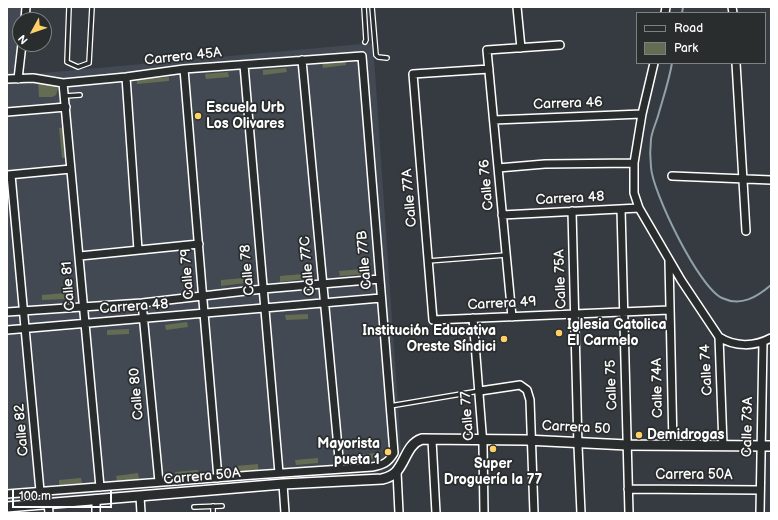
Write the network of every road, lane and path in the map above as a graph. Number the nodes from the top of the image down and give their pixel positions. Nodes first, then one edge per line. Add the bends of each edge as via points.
1 (69, 7) edge
2 (92, 7) edge
3 (364, 7) edge
4 (372, 7) edge
5 (517, 7) edge
6 (365, 42) dead end
7 (560, 45) dead end
8 (521, 48) junction
9 (21, 52) edge
10 (362, 56) joint
11 (387, 58) dead end
12 (302, 60) junction
13 (654, 64) edge
14 (736, 64) edge
15 (244, 65) junction
16 (184, 69) junction
17 (489, 69) junction
18 (126, 77) junction
19 (18, 78) junction
20 (7, 79) edge
21 (63, 83) junction
22 (80, 95) dead end
23 (65, 96) junction
24 (66, 106) junction
25 (7, 112) edge
26 (642, 114) junction
27 (494, 120) junction
28 (634, 163) junction
29 (498, 168) junction
30 (71, 169) junction
31 (9, 175) edge
32 (672, 176) dead end
33 (743, 179) junction
34 (771, 180) edge
35 (639, 208) junction
36 (621, 209) junction
37 (572, 212) junction
38 (502, 215) junction
39 (746, 231) dead end
40 (199, 244) junction
41 (138, 250) junction
42 (506, 255) junction
43 (80, 256) junction
44 (669, 258) junction
45 (428, 261) junction
46 (380, 279) junction
47 (681, 280) junction
48 (323, 284) junction
49 (670, 288) junction
50 (263, 289) junction
51 (203, 297) junction
52 (381, 298) junction
53 (142, 303) junction
54 (324, 303) junction
55 (83, 307) junction
56 (265, 308) junction
57 (669, 310) junction
58 (24, 311) junction
59 (7, 312) edge
60 (623, 312) junction
61 (204, 314) junction
62 (575, 314) junction
63 (512, 317) junction
64 (473, 318) junction
65 (143, 320) junction
66 (433, 320) joint
67 (84, 323) junction
68 (26, 329) junction
69 (7, 330) edge
70 (718, 337) junction
71 (771, 338) edge
72 (763, 342) junction
73 (480, 391) junction
74 (390, 406) junction
75 (432, 440) junction
76 (482, 440) junction
77 (531, 440) junction
78 (578, 442) junction
79 (627, 445) junction
80 (672, 445) junction
81 (723, 446) junction
82 (761, 446) junction
83 (771, 446) edge
84 (340, 469) junction
85 (397, 472) junction
86 (279, 473) junction
87 (218, 478) junction
88 (159, 482) junction
89 (283, 484) junction
90 (100, 487) junction
91 (628, 489) junction
92 (760, 490) junction
93 (40, 491) junction
94 (7, 494) edge
95 (140, 496) junction
96 (96, 499) junction
97 (48, 503) junction
98 (213, 506) junction
99 (222, 506) dead end
100 (7, 507) edge
101 (194, 507) dead end
102 (49, 513) edge
103 (96, 513) edge
104 (142, 513) edge
105 (213, 513) edge
106 (285, 513) edge
107 (399, 513) edge
108 (436, 513) edge
109 (484, 513) edge
110 (534, 513) edge
111 (581, 513) edge
112 (630, 513) edge
113 (760, 513) edge

1 - 2 lane via 67,62 78,66 89,63
3 - 6 lane
4 - 11 lane via 376,55
5 - 8 street
7 - 8 street
8 - 17 street, Calle 76 via 487,50
9 - 19 street
10 - 12 street, Carrera 45A
10 - 46 street, Calle 77B
12 - 15 street, Carrera 45A
12 - 48 street, Calle 77C
13 - 26 street
14 - 33 street
15 - 16 street, Carrera 45A
15 - 50 street, Calle 78
16 - 18 street, Carrera 45A
16 - 40 street, Calle 79
17 - 27 street, Calle 76
17 - 45 street, Calle 77A via 413,74
18 - 21 street, Carrera 45A
18 - 41 street
19 - 20 street, Carrera 45A
19 - 21 street, Carrera 45A
21 - 23 street, Calle 81
22 - 23 lane
23 - 24 street, Calle 81
24 - 25 street
24 - 30 street, Calle 81
26 - 27 street, Carrera 46
26 - 28 street
27 - 29 street, Calle 76
28 - 29 street via 545,164
28 - 35 street via 634,193
29 - 38 street, Calle 76
30 - 31 street
30 - 43 street, Calle 81
31 - 58 street, Calle 82
32 - 33 street
33 - 34 street
33 - 39 street
35 - 36 street, Carrera 48
35 - 44 street
36 - 37 street, Carrera 48
36 - 60 street, Calle 75
37 - 38 street, Carrera 48
37 - 62 street, Calle 75A
38 - 42 street, Calle 76
40 - 41 street
40 - 51 street, Calle 79
41 - 43 street
42 - 45 lane
42 - 63 street, Calle 76
43 - 55 street, Calle 81
44 - 47 street, Calle 74
44 - 49 street, Calle 74A
45 - 66 street, Calle 77A
46 - 48 street, Carrera 48
46 - 52 street, Calle 77B
47 - 49 street via 673,282
47 - 70 street, Calle 74
48 - 50 street, Carrera 48
48 - 54 street, Calle 77C
49 - 57 street, Calle 74A
50 - 51 street, Carrera 48
50 - 56 street, Calle 78
51 - 53 street, Carrera 48
51 - 61 street, Calle 79
52 - 54 street, Carrera 48
52 - 74 street, Calle 77B
53 - 55 street, Carrera 48
53 - 65 street, Calle 80
54 - 56 street, Carrera 48
54 - 84 street, Calle 77C
55 - 58 street, Carrera 48
55 - 67 street, Calle 81
56 - 61 street, Carrera 48
56 - 86 street, Calle 78
57 - 60 street, Carrera 49
57 - 80 street, Calle 74A
58 - 59 street, Carrera 48
58 - 68 street, Calle 82
60 - 62 street, Carrera 49
60 - 79 street, Calle 75
61 - 65 street, Carrera 48
61 - 87 street, Calle 79
62 - 63 street, Carrera 49
62 - 78 street, Calle 75A
63 - 64 street, Carrera 49
64 - 66 street, Carrera 49
64 - 73 street, Calle 77
65 - 67 street, Carrera 48
65 - 88 street, Calle 80
67 - 68 street, Carrera 48
67 - 90 street, Calle 81
68 - 69 street, Carrera 48
68 - 93 street, Calle 82
70 - 72 street via 733,344
70 - 81 street, Calle 74
71 - 72 street
72 - 82 street, Calle 73A
73 - 74 lane
73 - 76 street, Calle 77
73 - 77 street via 520,385 527,390 530,400
74 - 84 street, Calle 77B via 394,453 390,460 372,467
75 - 76 street, Carrera 50
75 - 85 street, Carrera 50 via 422,439 412,445
75 - 108 street
76 - 77 street, Carrera 50
76 - 109 street, Calle 77
77 - 78 street, Carrera 50
77 - 110 street
78 - 79 street, Carrera 50
78 - 111 street, Calle 75A
79 - 80 street, Carrera 50
79 - 91 street, Calle 75
80 - 81 street, Carrera 50
81 - 82 street, Carrera 50
82 - 83 street, Carrera 50
82 - 92 street, Calle 73A
84 - 86 street
85 - 89 street, Carrera 50A via 382,479
85 - 107 street
86 - 87 street
87 - 88 street
88 - 90 street
89 - 95 street, Carrera 50A
89 - 106 street
90 - 93 street
91 - 92 street, Carrera 50A
91 - 112 street, Calle 75
92 - 113 street, Calle 73A
93 - 94 street
95 - 96 street, Carrera 50A
95 - 104 street
96 - 97 street, Carrera 50A
96 - 103 street
97 - 100 street, Carrera 50A
97 - 102 street
98 - 99 lane
98 - 101 lane
98 - 105 lane

